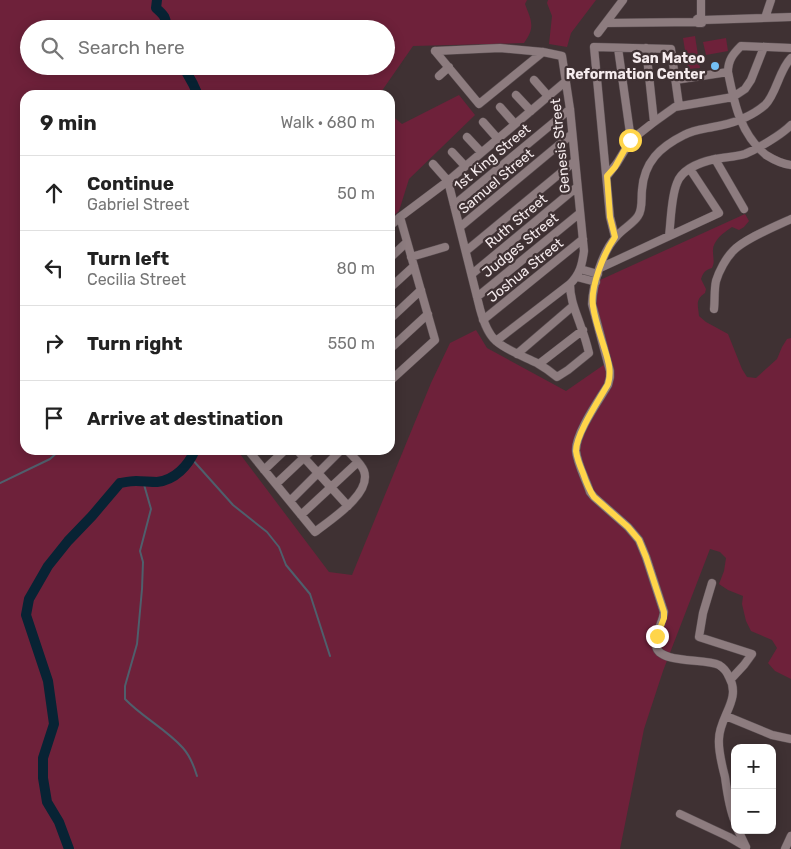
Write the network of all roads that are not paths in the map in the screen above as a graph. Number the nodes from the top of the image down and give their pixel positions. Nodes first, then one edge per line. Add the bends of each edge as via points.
1 (623, 0) edge
2 (701, 0) edge
3 (771, 0) edge
4 (791, 17) edge
5 (765, 18) junction
6 (700, 20) junction
7 (606, 23) junction
8 (598, 34) dead end
9 (764, 47) junction
10 (618, 48) junction
11 (646, 48) junction
12 (791, 48) edge
13 (543, 52) junction
14 (791, 58) edge
15 (449, 67) junction
16 (728, 72) junction
17 (439, 76) dead end
18 (534, 80) dead end
19 (675, 80) junction
20 (565, 82) junction
21 (516, 95) dead end
22 (548, 96) junction
23 (733, 97) junction
24 (679, 106) junction
25 (500, 107) dead end
26 (570, 108) junction
27 (531, 111) junction
28 (740, 120) junction
29 (483, 122) dead end
30 (654, 122) junction
31 (515, 124) junction
32 (791, 125) edge
33 (572, 134) junction
34 (467, 137) dead end
35 (498, 138) junction
36 (630, 140) junction
37 (758, 147) junction
38 (452, 152) dead end
39 (482, 152) junction
40 (791, 157) edge
41 (715, 159) junction
42 (574, 161) junction
43 (781, 163) junction
44 (433, 164) dead end
45 (791, 165) edge
46 (465, 166) junction
47 (690, 169) junction
48 (607, 176) junction
49 (448, 181) junction
50 (577, 187) junction
51 (454, 205) junction
52 (744, 209) dead end
53 (580, 213) junction
54 (400, 217) junction
55 (791, 219) edge
56 (395, 222) edge
57 (460, 227) junction
58 (669, 236) junction
59 (615, 237) junction
60 (583, 239) junction
61 (407, 242) junction
62 (445, 247) dead end
63 (466, 251) junction
64 (395, 253) edge
65 (412, 257) junction
66 (414, 266) junction
67 (599, 271) junction
68 (578, 273) junction
69 (472, 274) junction
70 (596, 282) junction
71 (395, 283) edge
72 (570, 284) junction
73 (421, 290) junction
74 (477, 297) junction
75 (573, 306) junction
76 (714, 309) dead end
77 (395, 314) edge
78 (428, 314) junction
79 (483, 320) junction
80 (582, 330) junction
81 (496, 341) junction
82 (395, 344) edge
83 (517, 354) junction
84 (539, 364) junction
85 (395, 373) edge
86 (255, 455) edge
87 (280, 455) edge
88 (301, 455) edge
89 (307, 455) edge
90 (336, 455) edge
91 (351, 455) edge
92 (304, 458) junction
93 (358, 462) junction
94 (264, 470) junction
95 (318, 473) junction
96 (276, 484) junction
97 (331, 487) junction
98 (290, 501) junction
99 (348, 506) junction
100 (301, 515) junction
101 (712, 583) dead end
102 (731, 679) junction
103 (726, 716) junction
104 (791, 740) edge
105 (731, 810) edge
106 (680, 814) dead end
107 (740, 834) edge
108 (791, 836) edge
109 (747, 848) edge
110 (785, 849) edge

1 - 7 street
2 - 6 street
3 - 5 street
4 - 5 street
5 - 6 street
6 - 7 street
7 - 8 street
9 - 12 street
9 - 16 street via 740,46 730,59
9 - 23 street via 751,80
10 - 11 street
10 - 36 street
10 - 48 street via 594,47
11 - 19 street via 671,49
11 - 30 street
13 - 15 street via 500,48 435,51
13 - 15 street via 479,104
13 - 20 street via 562,56
14 - 28 street via 768,102
15 - 17 street
16 - 19 street
16 - 23 street
18 - 22 street
19 - 24 street
20 - 22 street, Genesis Street
20 - 26 street, Genesis Street
21 - 27 street
22 - 27 street, Genesis Street
23 - 24 street
23 - 28 street
24 - 30 street
25 - 31 street
26 - 33 street, Genesis Street
26 - 51 street, 1st King Street
27 - 31 street, Genesis Street
28 - 37 street
28 - 59 street via 688,133 658,152 645,175 638,215
29 - 35 street
30 - 36 street
31 - 35 street, Genesis Street
32 - 37 street
33 - 42 street, Genesis Street
33 - 57 street, Samuel Street
34 - 39 street
35 - 39 street, Genesis Street
36 - 48 street
37 - 41 street via 742,155
37 - 43 street
38 - 46 street
39 - 46 street, Genesis Street
40 - 43 street
41 - 47 street
41 - 52 street
42 - 50 street, Genesis Street
42 - 63 street
43 - 45 street
44 - 49 street
46 - 49 street, Genesis Street
47 - 58 street via 676,184
47 - 58 street via 719,213
48 - 59 street
49 - 51 street
49 - 54 street, Genesis Street
50 - 53 street, Genesis Street
50 - 69 street, Ruth Street
51 - 57 street
53 - 60 street, Genesis Street
53 - 74 street, Judges Street
54 - 56 street, Genesis Street
54 - 61 street
55 - 76 street via 734,250 716,282
57 - 63 street
58 - 67 street
59 - 67 street
60 - 68 street, Genesis Street via 584,251
60 - 79 street, Joshua Street
61 - 64 street
61 - 65 street
62 - 65 street
63 - 69 street
65 - 66 street
66 - 71 street
66 - 73 street
67 - 68 street
67 - 70 street
68 - 70 street
68 - 72 street
69 - 74 street
70 - 102 street via 592,304 610,377 580,434 576,452 578,461 590,492 639,540 664,612 656,648 663,655 713,663 724,669
72 - 75 street
72 - 81 street
73 - 77 street
73 - 78 street
74 - 79 street
75 - 80 street
75 - 83 street
78 - 82 street
78 - 85 street via 435,340
79 - 81 street
80 - 84 street
80 - 84 street via 589,353 568,370 557,377
81 - 83 street
83 - 84 street
86 - 94 street
87 - 94 street
88 - 92 street
89 - 92 street
90 - 95 street
91 - 93 street
92 - 95 street
92 - 96 street
93 - 97 street
93 - 99 street via 364,482
94 - 96 street
95 - 97 street
95 - 98 street
96 - 98 street
97 - 99 street
97 - 100 street
98 - 100 street
99 - 100 street via 315,532
101 - 102 street via 699,637 752,654
102 - 103 street via 733,692
103 - 104 street via 772,736
103 - 105 street via 719,744
106 - 109 street
107 - 109 street
108 - 110 street

